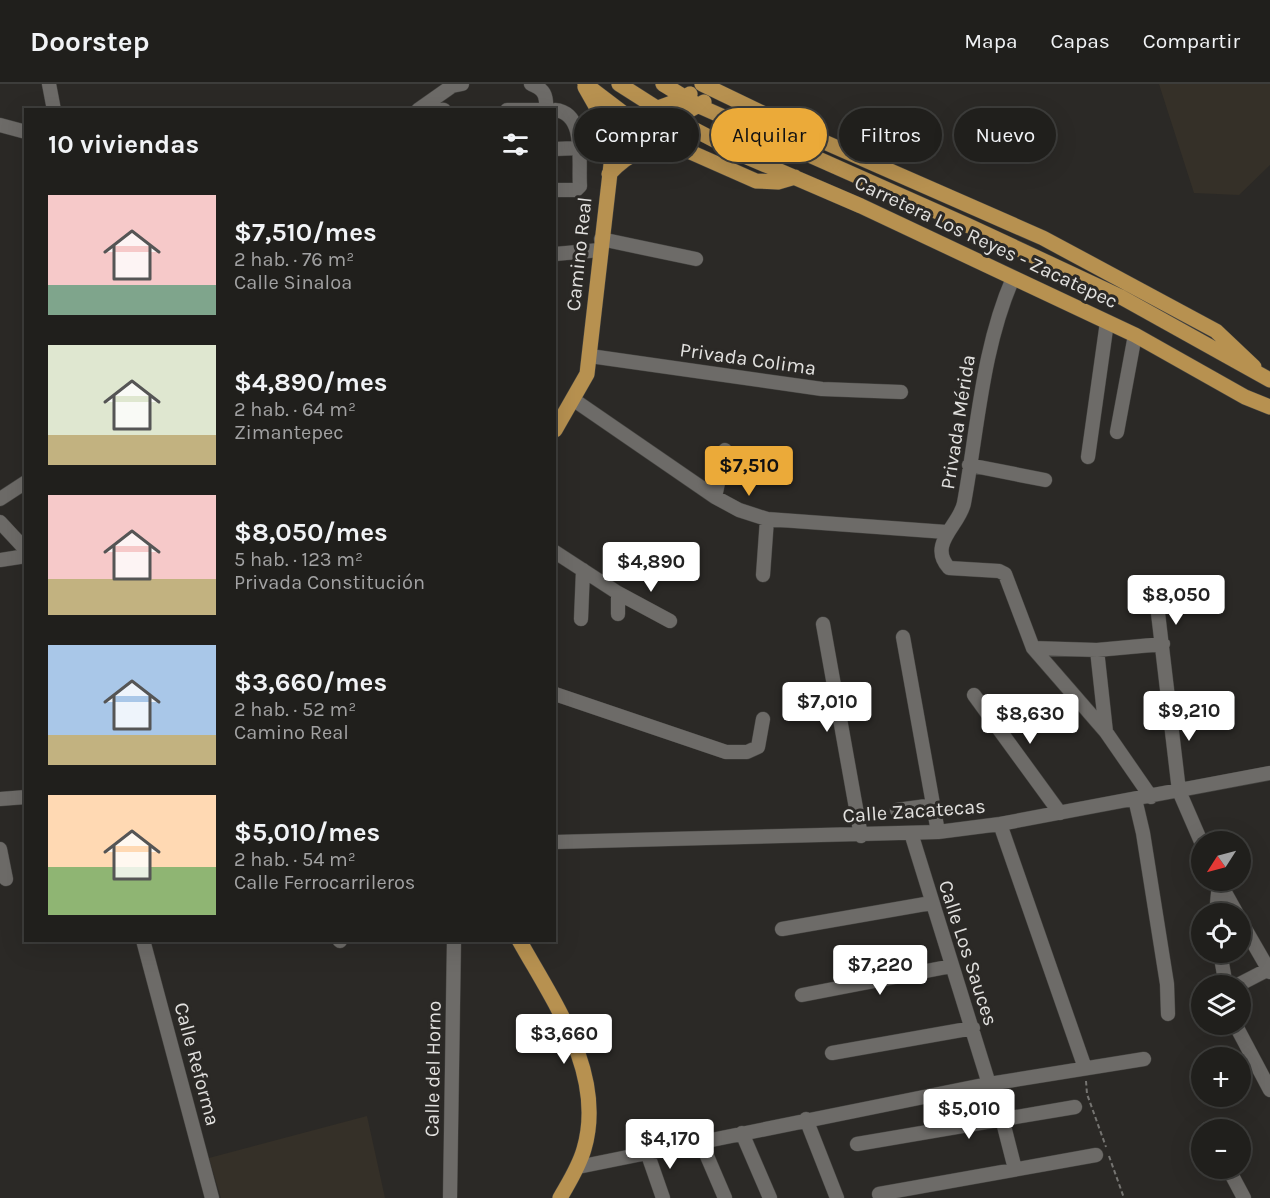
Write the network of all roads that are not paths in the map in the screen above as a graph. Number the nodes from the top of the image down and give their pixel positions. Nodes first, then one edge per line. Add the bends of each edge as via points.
1 (50, 84) edge
2 (462, 84) edge
3 (531, 84) edge
4 (584, 84) edge
5 (619, 84) edge
6 (663, 84) edge
7 (710, 86) edge
8 (684, 98) junction
9 (699, 105) junction
10 (422, 107) edge
11 (54, 108) edge
12 (547, 108) edge
13 (595, 108) edge
14 (617, 108) edge
15 (657, 108) joint
16 (694, 108) edge
17 (556, 110) edge
18 (574, 121) edge
19 (0, 125) edge
20 (24, 131) edge
21 (699, 131) edge
22 (574, 147) edge
23 (556, 149) edge
24 (699, 156) edge
25 (578, 162) edge
26 (611, 162) edge
27 (621, 162) edge
28 (609, 174) junction
29 (795, 177) junction
30 (556, 190) edge
31 (601, 245) junction
32 (556, 254) edge
33 (696, 259) dead end
34 (1012, 278) junction
35 (1107, 322) junction
36 (1135, 335) junction
37 (590, 356) junction
38 (1266, 378) edge
39 (901, 392) dead end
40 (574, 399) junction
41 (1270, 407) edge
42 (556, 428) edge
43 (1117, 432) dead end
44 (725, 450) dead end
45 (1088, 458) dead end
46 (969, 465) junction
47 (1045, 480) dead end
48 (24, 483) edge
49 (715, 497) junction
50 (0, 499) edge
51 (767, 519) junction
52 (0, 522) edge
53 (946, 532) junction
54 (24, 548) edge
55 (556, 553) edge
56 (24, 556) edge
57 (0, 560) edge
58 (583, 570) junction
59 (763, 575) dead end
60 (618, 593) junction
61 (1158, 613) dead end
62 (618, 614) dead end
63 (581, 619) dead end
64 (670, 621) dead end
65 (824, 624) dead end
66 (903, 637) dead end
67 (1162, 644) junction
68 (1033, 648) junction
69 (1097, 650) junction
70 (556, 694) edge
71 (974, 695) dead end
72 (763, 719) dead end
73 (1106, 732) junction
74 (1270, 773) edge
75 (1179, 791) junction
76 (24, 796) edge
77 (1151, 797) junction
78 (1135, 799) junction
79 (0, 800) edge
80 (934, 805) junction
81 (897, 810) dead end
82 (1060, 813) junction
83 (1000, 824) junction
84 (938, 831) junction
85 (1196, 831) edge
86 (911, 833) junction
87 (861, 836) junction
88 (556, 842) edge
89 (0, 849) edge
90 (6, 879) dead end
91 (931, 903) junction
92 (782, 929) dead end
93 (1251, 939) edge
94 (144, 942) edge
95 (454, 942) edge
96 (520, 942) edge
97 (952, 966) junction
98 (1269, 971) edge
99 (1251, 979) edge
100 (802, 994) dead end
101 (1168, 1014) dead end
102 (973, 1028) junction
103 (1241, 1035) edge
104 (832, 1053) dead end
105 (1144, 1059) dead end
106 (1085, 1068) junction
107 (988, 1084) junction
108 (1270, 1090) edge
109 (1076, 1107) dead end
110 (806, 1119) junction
111 (997, 1119) junction
112 (742, 1133) junction
113 (701, 1142) junction
114 (857, 1144) dead end
115 (647, 1152) junction
116 (1096, 1155) dead end
117 (578, 1167) junction
118 (1015, 1169) junction
119 (1234, 1179) edge
120 (879, 1194) dead end
121 (212, 1198) edge
122 (450, 1198) edge
123 (560, 1198) edge
124 (663, 1198) edge
125 (725, 1198) edge
126 (770, 1198) edge
127 (837, 1198) edge
128 (1244, 1198) edge

1 - 11 street
2 - 10 street via 452,86
3 - 12 street via 542,88
4 - 13 main road
4 - 14 main road
5 - 15 main road, Carretera Los Reyes - Zacatepec
6 - 8 main road, Carretera Los Reyes - Zacatepec
7 - 8 main road
7 - 9 main road
7 - 38 main road via 1043,238 1117,276 1216,331
8 - 9 main road, Carretera Los Reyes - Zacatepec
8 - 15 main road
9 - 16 main road
9 - 38 main road, Carretera Los Reyes - Zacatepec via 1121,297
17 - 18 street via 564,111
19 - 20 street
21 - 29 main road, Carretera Los Reyes - Zacatepec
22 - 23 street
24 - 29 main road via 756,181 778,182
25 - 30 street via 578,189
26 - 28 main road, Camino Real
27 - 28 main road
28 - 31 main road, Camino Real
29 - 34 main road, Carretera Los Reyes - Zacatepec
31 - 32 street
31 - 33 street
31 - 37 main road, Camino Real
34 - 35 main road, Carretera Los Reyes - Zacatepec
34 - 46 street, Privada Mérida via 999,309 988,355
35 - 36 main road, Carretera Los Reyes - Zacatepec
35 - 45 street
36 - 41 main road, Carretera Los Reyes - Zacatepec
36 - 43 street
37 - 39 street, Privada Colima via 822,389
37 - 40 main road, Camino Real via 587,374
40 - 42 main road, Camino Real
40 - 49 street
44 - 49 street
46 - 47 street
46 - 53 street, Privada Mérida via 963,506
48 - 50 street
49 - 51 street
51 - 53 street
51 - 59 street
52 - 54 street
53 - 68 street, Privada Mérida via 942,552 949,568 1005,574
55 - 58 street
56 - 57 street
58 - 60 street
58 - 63 street
60 - 62 street
60 - 64 street
61 - 67 street
65 - 87 street
66 - 80 street
67 - 69 street
67 - 75 street
68 - 69 street
68 - 73 street
69 - 73 street
70 - 72 street via 726,752 747,752 758,747
71 - 82 street
73 - 77 street
74 - 75 street, Calle Zacatecas
75 - 77 street, Calle Zacatecas
75 - 85 street
76 - 79 street
77 - 78 street, Calle Zacatecas
78 - 82 street, Calle Zacatecas
78 - 101 street via 1167,984
80 - 81 street
80 - 84 street
82 - 83 street, Calle Zacatecas
83 - 84 street, Calle Zacatecas
83 - 106 street
84 - 86 street, Calle Zacatecas
86 - 87 street, Calle Zacatecas
86 - 91 street, Calle Los Sauces
87 - 88 street, Calle Zacatecas
89 - 90 street
91 - 92 street
91 - 97 street, Calle Los Sauces
93 - 98 street
94 - 121 street, Calle Reforma
95 - 122 street, Calle del Horno
96 - 117 main road via 573,1036 582,1068 587,1126
97 - 100 street
97 - 102 street, Calle Los Sauces
98 - 99 street
102 - 104 street
102 - 107 street, Calle Los Sauces
103 - 108 street
105 - 106 street
106 - 107 street
107 - 110 street
107 - 111 street, Calle Los Sauces
109 - 111 street
110 - 112 street
110 - 127 street
111 - 114 street
111 - 118 street, Calle Los Sauces
112 - 113 street
112 - 126 street
113 - 115 street
113 - 125 street
115 - 117 street
115 - 124 street
116 - 118 street
117 - 123 main road
118 - 120 street
119 - 128 street

